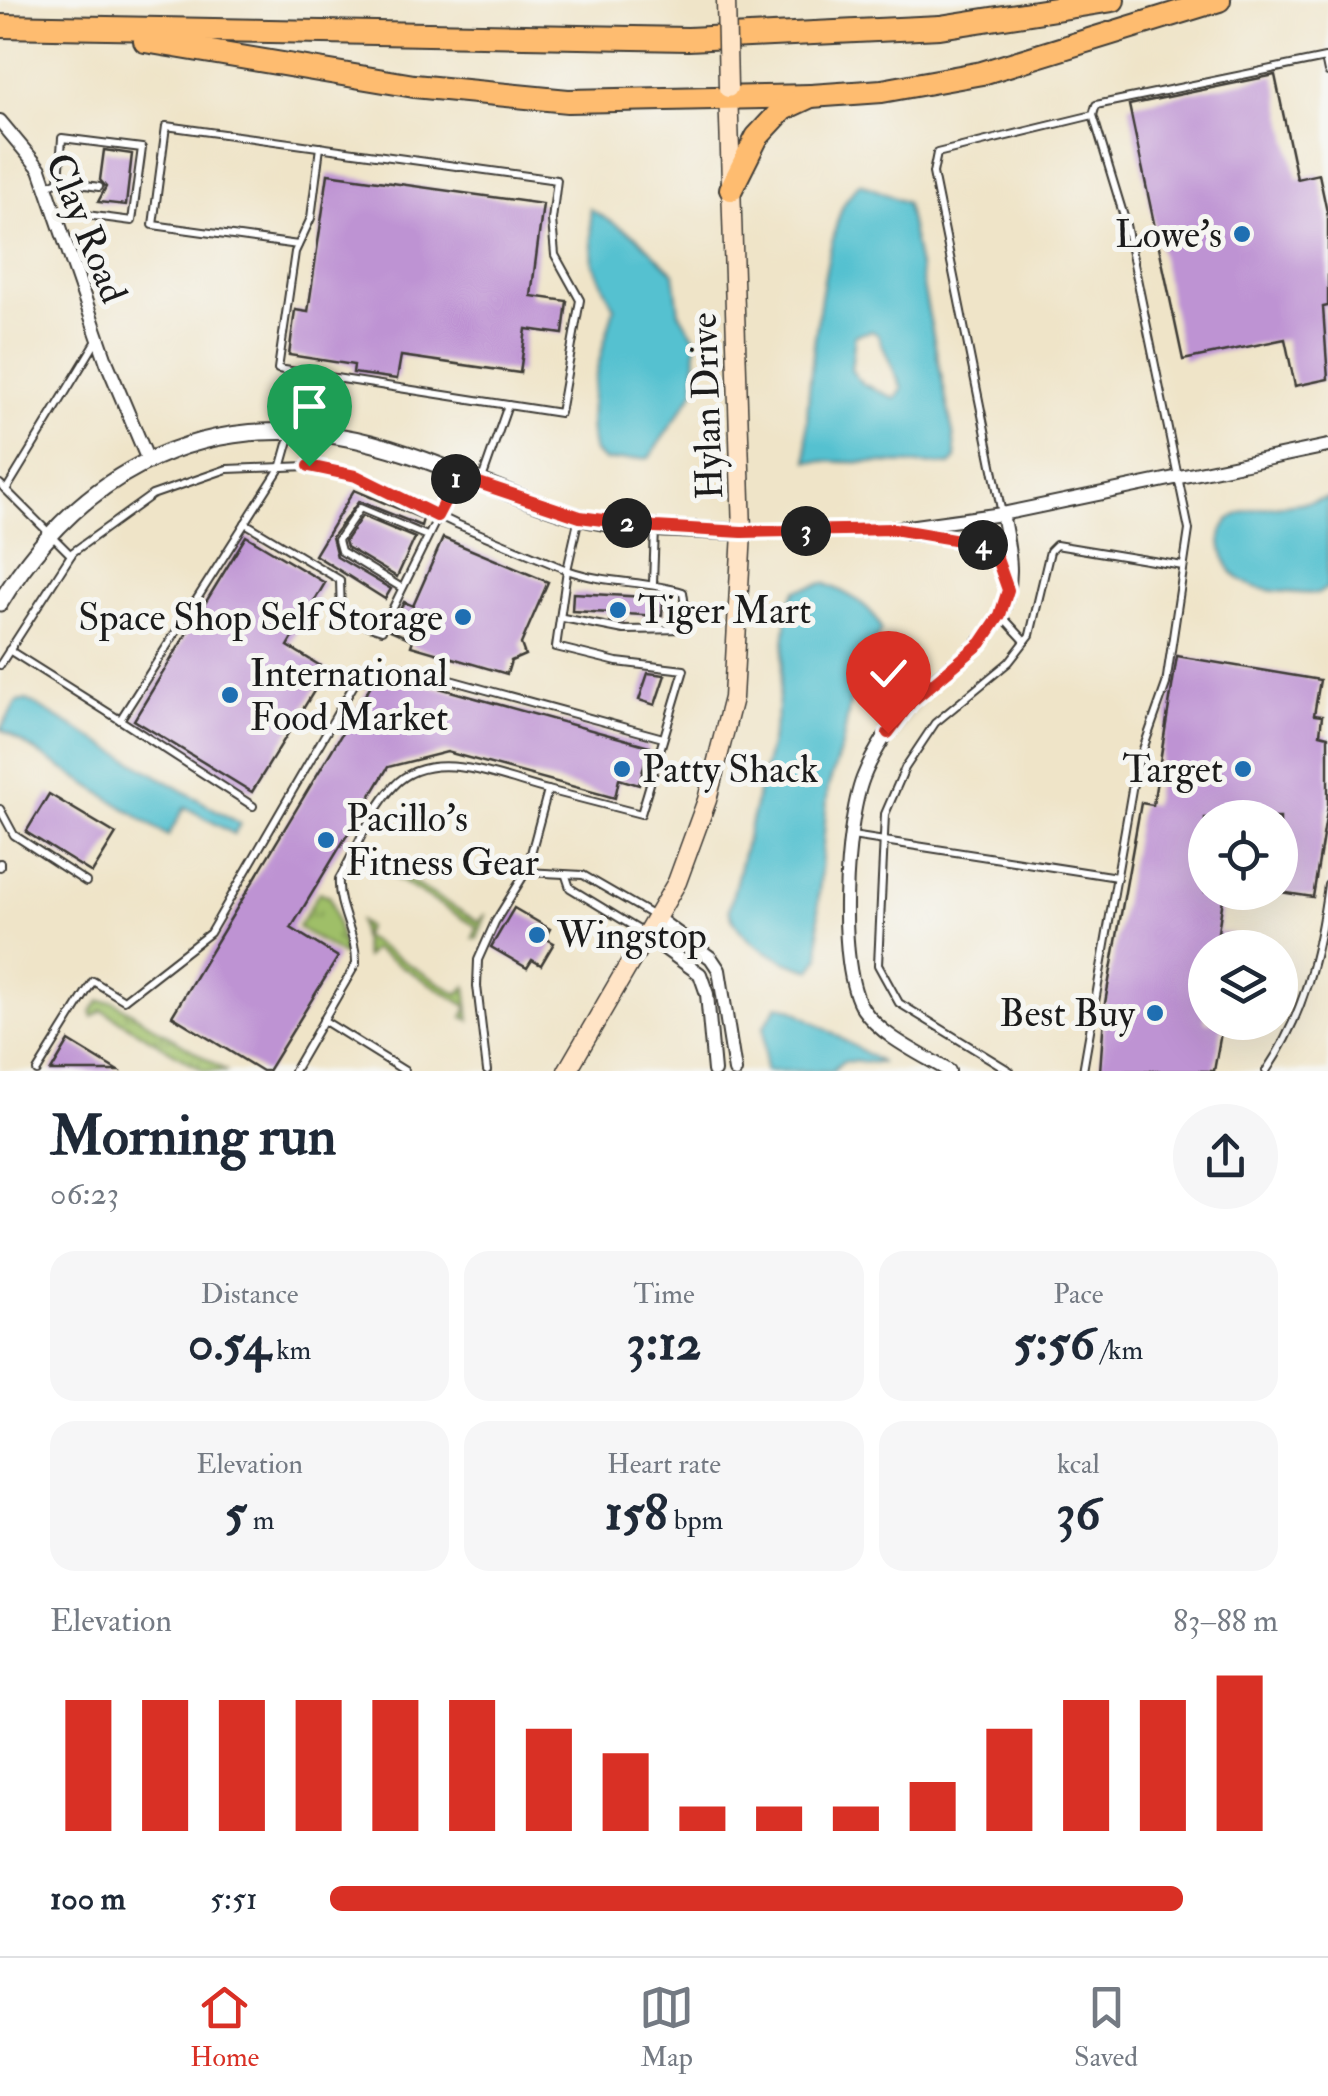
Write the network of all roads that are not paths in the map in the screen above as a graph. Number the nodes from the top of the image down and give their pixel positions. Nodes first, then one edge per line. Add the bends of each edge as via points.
1 (726, 0) edge
2 (1113, 0) edge
3 (1219, 0) edge
4 (0, 26) edge
5 (68, 28) junction
6 (1328, 72) edge
7 (728, 93) junction
8 (812, 96) junction
9 (1093, 114) junction
10 (0, 121) edge
11 (320, 147) junction
12 (52, 183) junction
13 (100, 187) dead end
14 (732, 188) junction
15 (55, 210) junction
16 (298, 245) junction
17 (98, 338) junction
18 (508, 405) junction
19 (291, 432) junction
20 (1328, 446) edge
21 (147, 458) junction
22 (282, 465) junction
23 (458, 476) junction
24 (1176, 477) junction
25 (480, 484) junction
26 (3, 487) edge
27 (1002, 514) junction
28 (437, 516) junction
29 (580, 517) junction
30 (245, 523) junction
31 (655, 527) junction
32 (894, 529) junction
33 (49, 532) junction
34 (742, 532) junction
35 (428, 536) junction
36 (72, 555) junction
37 (1184, 566) junction
38 (567, 570) junction
39 (652, 583) junction
40 (402, 588) junction
41 (1008, 590) junction
42 (0, 603) edge
43 (1000, 615) junction
44 (562, 618) junction
45 (1026, 641) junction
46 (8, 650) junction
47 (0, 665) edge
48 (120, 720) junction
49 (664, 738) junction
50 (548, 790) junction
51 (254, 806) dead end
52 (0, 809) edge
53 (852, 836) junction
54 (885, 839) junction
55 (526, 872) junction
56 (566, 876) junction
57 (1117, 877) junction
58 (86, 882) dead end
59 (1328, 886) edge
60 (658, 919) junction
61 (649, 937) junction
62 (324, 1020) junction
63 (37, 1071) edge
64 (294, 1071) edge
65 (406, 1071) edge
66 (488, 1071) edge
67 (567, 1071) edge
68 (714, 1071) edge
69 (735, 1071) edge
70 (949, 1071) edge
71 (1010, 1071) edge
72 (1083, 1071) edge
73 (1266, 1071) edge

1 - 7 main road, Hylan Drive, bridge
2 - 5 highway via 940,27 688,39
3 - 8 highway via 982,73
4 - 5 highway
5 - 7 highway via 414,86 568,101
6 - 9 lane via 1325,58 1096,105
7 - 8 highway
7 - 14 main road, Hylan Drive
8 - 14 highway via 783,109 756,138
9 - 24 lane via 1124,220
9 - 27 lane via 944,149 933,163
10 - 12 street, Clay Road
11 - 16 lane via 311,218
11 - 16 lane via 166,126 153,224
11 - 18 lane via 557,180 555,255 580,300 560,413
12 - 13 lane
12 - 15 street, Clay Road
12 - 15 lane via 62,138 142,148 132,222
14 - 34 main road, Hylan Drive
15 - 17 street, Clay Road
16 - 18 lane via 278,368
17 - 21 street, Clay Road
17 - 26 lane
18 - 25 lane
19 - 21 street via 232,434
19 - 22 lane
19 - 23 street via 339,436
20 - 24 street
21 - 33 street
22 - 28 lane via 356,476
22 - 30 lane
22 - 36 lane via 189,479 128,510
23 - 25 street
23 - 28 lane
24 - 27 street
24 - 37 lane via 1188,530
25 - 29 street
26 - 33 lane
27 - 32 street
27 - 41 street
28 - 35 lane
28 - 38 lane
29 - 31 street
29 - 38 lane
30 - 40 lane via 340,580 342,616 382,630
30 - 48 lane
31 - 34 street
31 - 39 lane
32 - 34 street
32 - 41 street via 983,544 996,556
33 - 36 lane
33 - 42 street
34 - 60 main road, Hylan Drive via 733,698 707,800
35 - 40 lane
35 - 40 lane via 360,508 338,540 341,551
36 - 46 lane
37 - 45 lane via 1056,545
37 - 57 lane via 1166,684 1134,772
38 - 39 lane via 602,582
38 - 44 lane
39 - 44 lane via 683,592 688,629 624,630
41 - 43 street
43 - 45 lane
43 - 53 street via 981,643 911,702 888,733 862,779
44 - 49 lane via 556,647 684,670
45 - 54 lane via 934,723 889,804
46 - 47 lane
46 - 48 lane
48 - 51 lane
49 - 50 lane via 641,814
49 - 63 lane via 395,665 360,676 210,932 124,1000 93,981
50 - 55 lane
50 - 62 lane via 446,765 392,787 339,879 356,964
52 - 58 lane via 14,835
53 - 54 lane
53 - 70 street via 846,963 852,988 887,1033
54 - 57 lane
54 - 71 lane via 878,965 900,1003
55 - 56 lane
55 - 66 lane via 478,960
56 - 60 lane via 583,875
56 - 61 lane via 570,888
57 - 72 lane
59 - 73 lane via 1309,988
60 - 61 main road, Hylan Drive
60 - 69 street via 719,970
61 - 67 main road, Hylan Drive
61 - 68 street via 700,974
62 - 64 lane
62 - 65 lane

